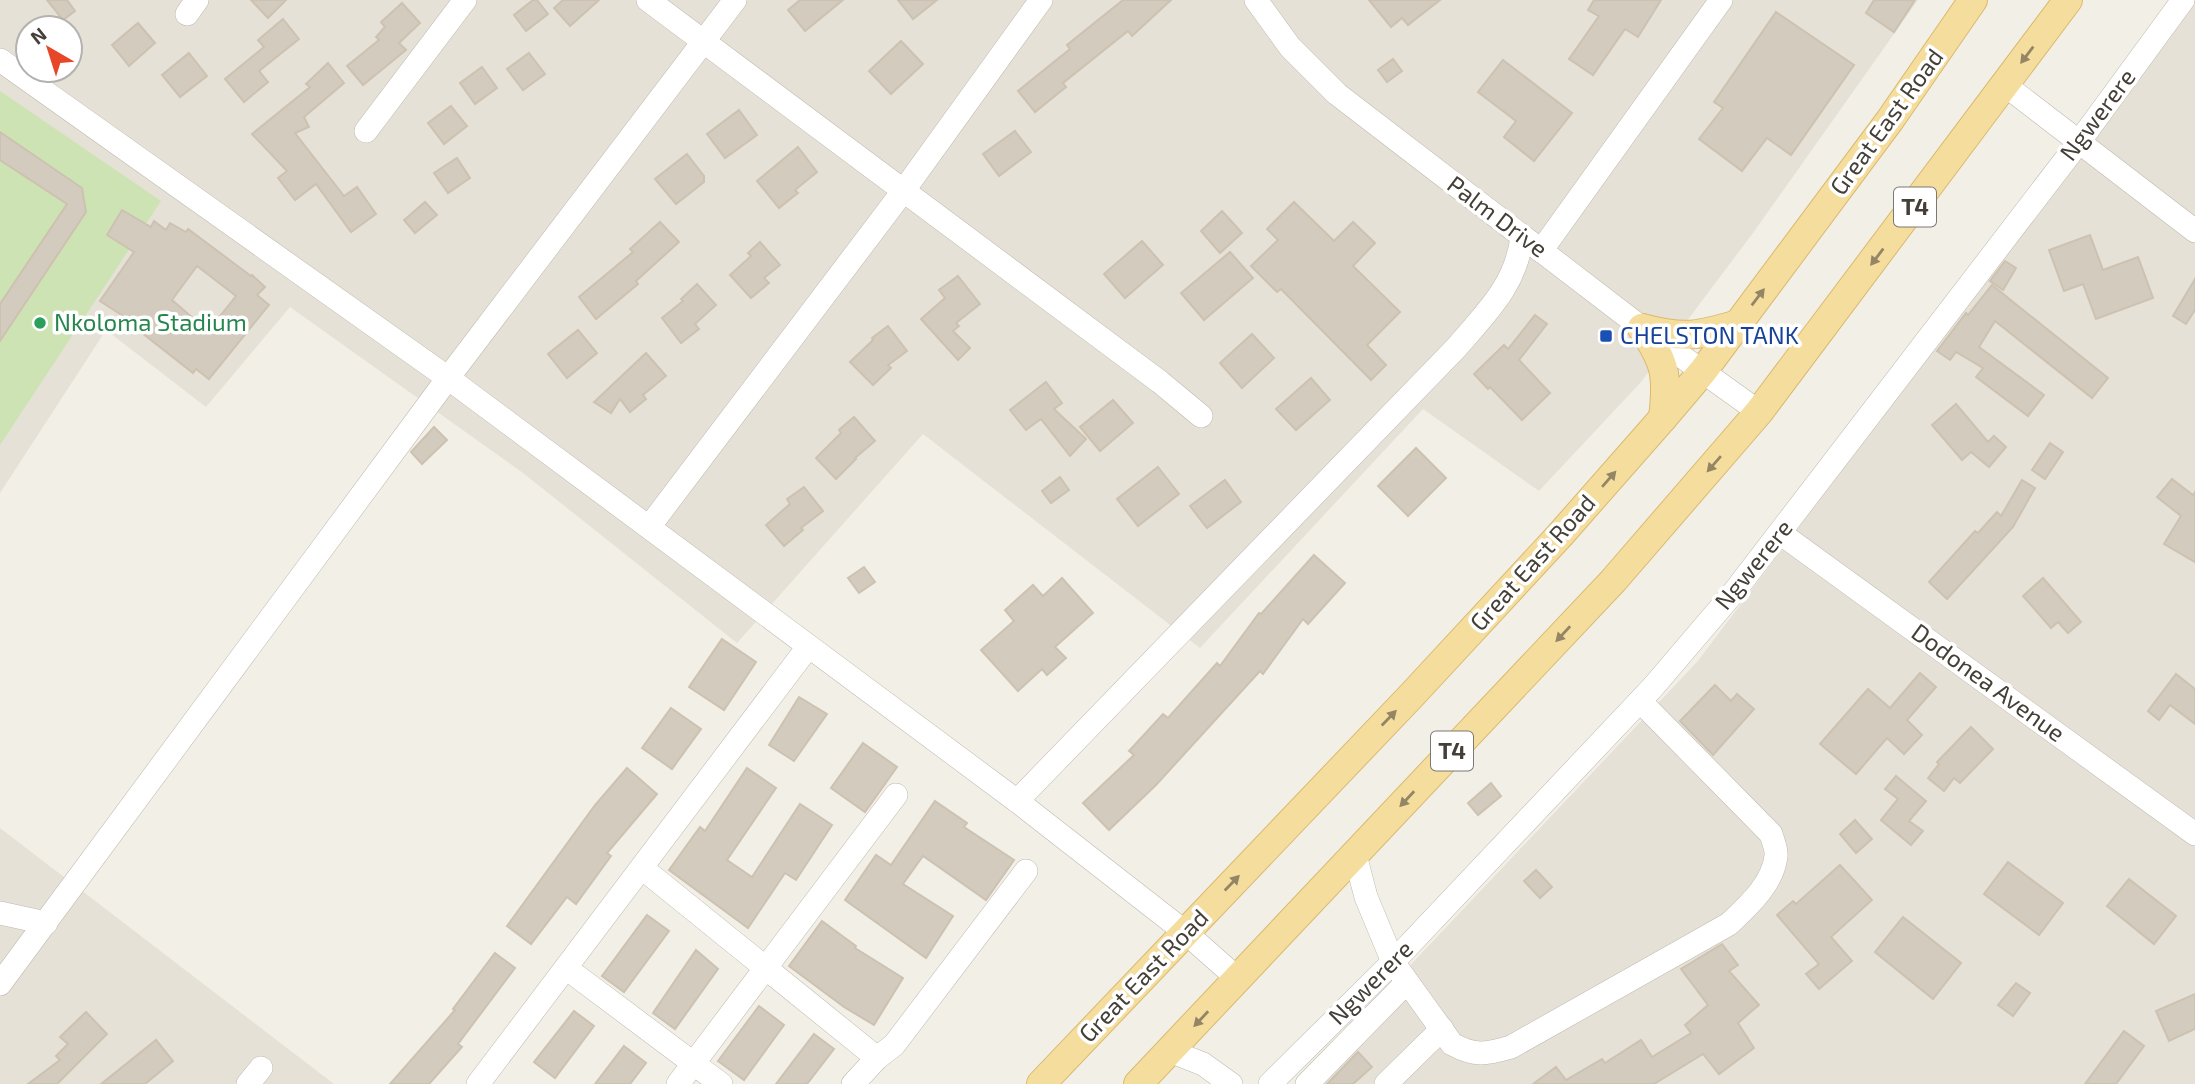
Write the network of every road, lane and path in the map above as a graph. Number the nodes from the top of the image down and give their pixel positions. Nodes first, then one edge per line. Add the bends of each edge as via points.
1 (465, 0) edge
2 (648, 0) edge
3 (735, 0) edge
4 (1041, 0) edge
5 (1256, 0) edge
6 (1721, 0) edge
7 (1973, 0) edge
8 (2068, 0) edge
9 (2183, 0) edge
10 (704, 41) junction
11 (0, 60) edge
12 (2005, 85) junction
13 (366, 131) dead end
14 (2079, 142) junction
15 (904, 190) junction
16 (2195, 231) edge
17 (1522, 237) junction
18 (1541, 251) junction
19 (1738, 324) junction
20 (1642, 328) junction
21 (1703, 371) junction
22 (448, 378) junction
23 (1759, 412) junction
24 (1201, 416) dead end
25 (1663, 418) junction
26 (649, 527) junction
27 (1780, 533) junction
28 (808, 647) junction
29 (1640, 701) junction
30 (896, 795) dead end
31 (1017, 801) junction
32 (2195, 834) edge
33 (1354, 855) junction
34 (642, 868) junction
35 (1026, 871) dead end
36 (0, 914) edge
37 (46, 923) junction
38 (1185, 932) junction
39 (1393, 962) junction
40 (566, 968) junction
41 (764, 968) junction
42 (1238, 979) junction
43 (1407, 982) junction
44 (0, 984) edge
45 (1442, 1029) junction
46 (1170, 1051) junction
47 (877, 1058) junction
48 (694, 1063) junction
49 (478, 1084) edge
50 (678, 1084) edge
51 (721, 1084) edge
52 (853, 1084) edge
53 (1041, 1084) edge
54 (1139, 1084) edge
55 (1231, 1084) edge
56 (1270, 1084) edge
57 (1307, 1084) edge
58 (1386, 1084) edge

1 - 13 street
2 - 10 street
3 - 10 street
4 - 15 street
5 - 17 street, Palm Drive via 1290,47 1337,94
6 - 18 street
19 -> 7 main road, Great East Road
8 -> 12 main road, T4
9 - 14 street, Ngwerere
10 - 15 street
10 - 22 street
11 - 22 street
12 - 14 street
12 -> 23 main road, T4
14 - 16 street
14 - 27 street, Ngwerere
15 - 24 street
15 - 26 street
17 - 18 street, Palm Drive
17 - 31 street via 1510,281 1456,348
18 - 20 street, Palm Drive
19 - 20 main road via 1706,334 1673,337
19 - 21 main road, Great East Road
20 - 21 street, Palm Drive
20 - 25 main road via 1660,355 1667,386
21 - 23 street, Palm Drive
21 - 25 main road, Great East Road
22 - 26 street
22 - 37 street
23 -> 33 main road, T4 via 1613,581
38 -> 25 main road, Great East Road via 1561,534
26 - 28 street
27 - 29 street, Ngwerere
27 - 32 street, Dodonea Avenue
28 - 31 street
28 - 34 street
29 - 39 street, Ngwerere
29 - 45 street via 1771,835 1777,855 1770,877 1729,924 1511,1046 1486,1055 1466,1051 1452,1044
30 - 41 street
31 - 38 street
33 - 39 street
33 - 42 main road, T4
34 - 40 street
34 - 41 street
35 - 47 street via 894,1045
36 - 37 street
37 - 44 street
38 - 42 street
38 - 53 main road, Great East Road
39 - 43 street
39 - 56 street, Ngwerere
40 - 48 street
40 - 49 street
41 - 47 street
41 - 48 street
42 -> 46 main road, T4
43 - 45 street
43 - 57 street
45 - 58 street
46 - 54 main road, T4
46 - 55 street via 1203,1064
47 - 52 street
48 - 50 street
48 - 51 street

